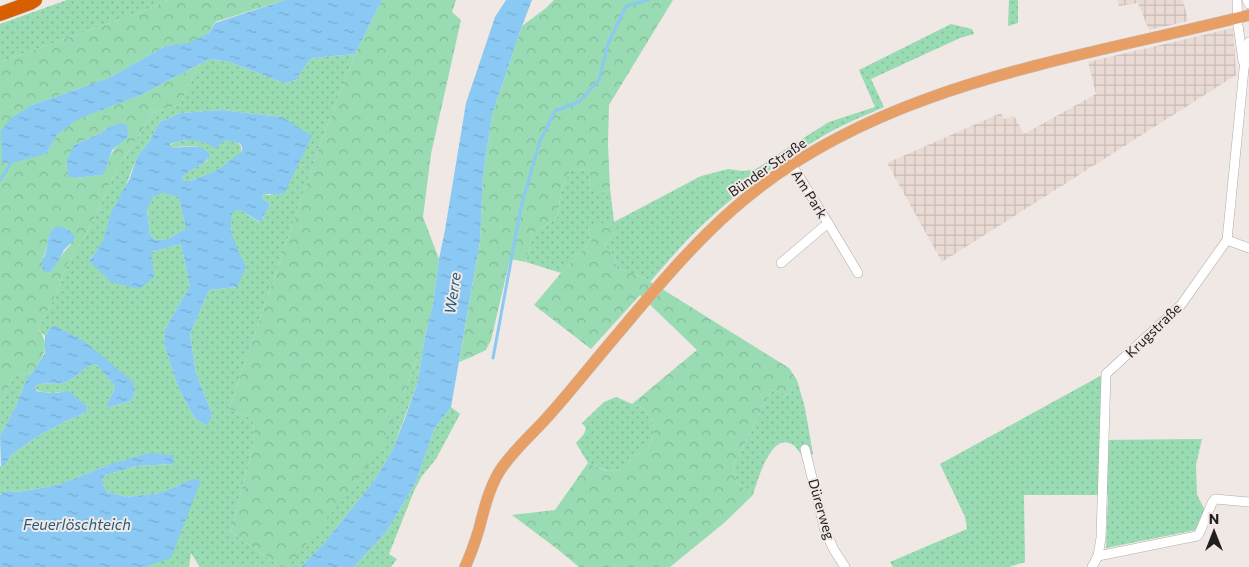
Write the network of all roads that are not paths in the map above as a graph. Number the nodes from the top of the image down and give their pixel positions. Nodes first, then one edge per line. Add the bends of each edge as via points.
1 (14, 0) edge
2 (35, 0) edge
3 (1237, 0) edge
4 (1247, 0) edge
5 (1249, 4) edge
6 (0, 5) edge
7 (0, 14) edge
8 (1249, 15) edge
9 (1237, 18) junction
10 (1249, 42) edge
11 (1244, 69) junction
12 (792, 165) junction
13 (828, 223) junction
14 (1227, 240) junction
15 (1249, 248) edge
16 (781, 263) dead end
17 (858, 273) dead end
18 (805, 449) dead end
19 (1249, 502) edge
20 (1098, 556) junction
21 (465, 567) edge
22 (845, 567) edge
23 (1092, 567) edge

1 - 6 highway
2 - 7 highway
3 - 9 street, Krugstraße
4 - 5 street
8 - 9 main road, Bünder Straße
9 - 11 street, Krugstraße
9 - 12 main road, Bünder Straße via 1045,64 936,96 858,127
10 - 11 street, Krugstraße
11 - 14 street, Krugstraße
12 - 13 street, Am Park
12 - 21 main road, Bünder Straße via 732,209 695,246 507,461 486,501
13 - 16 street, Am Park
13 - 17 street, Am Park
14 - 15 street
14 - 20 street, Krugstraße via 1181,305 1106,374
18 - 22 street, Dürerweg via 826,531
19 - 20 street via 1215,499 1196,536
20 - 23 street, Krugstraße

